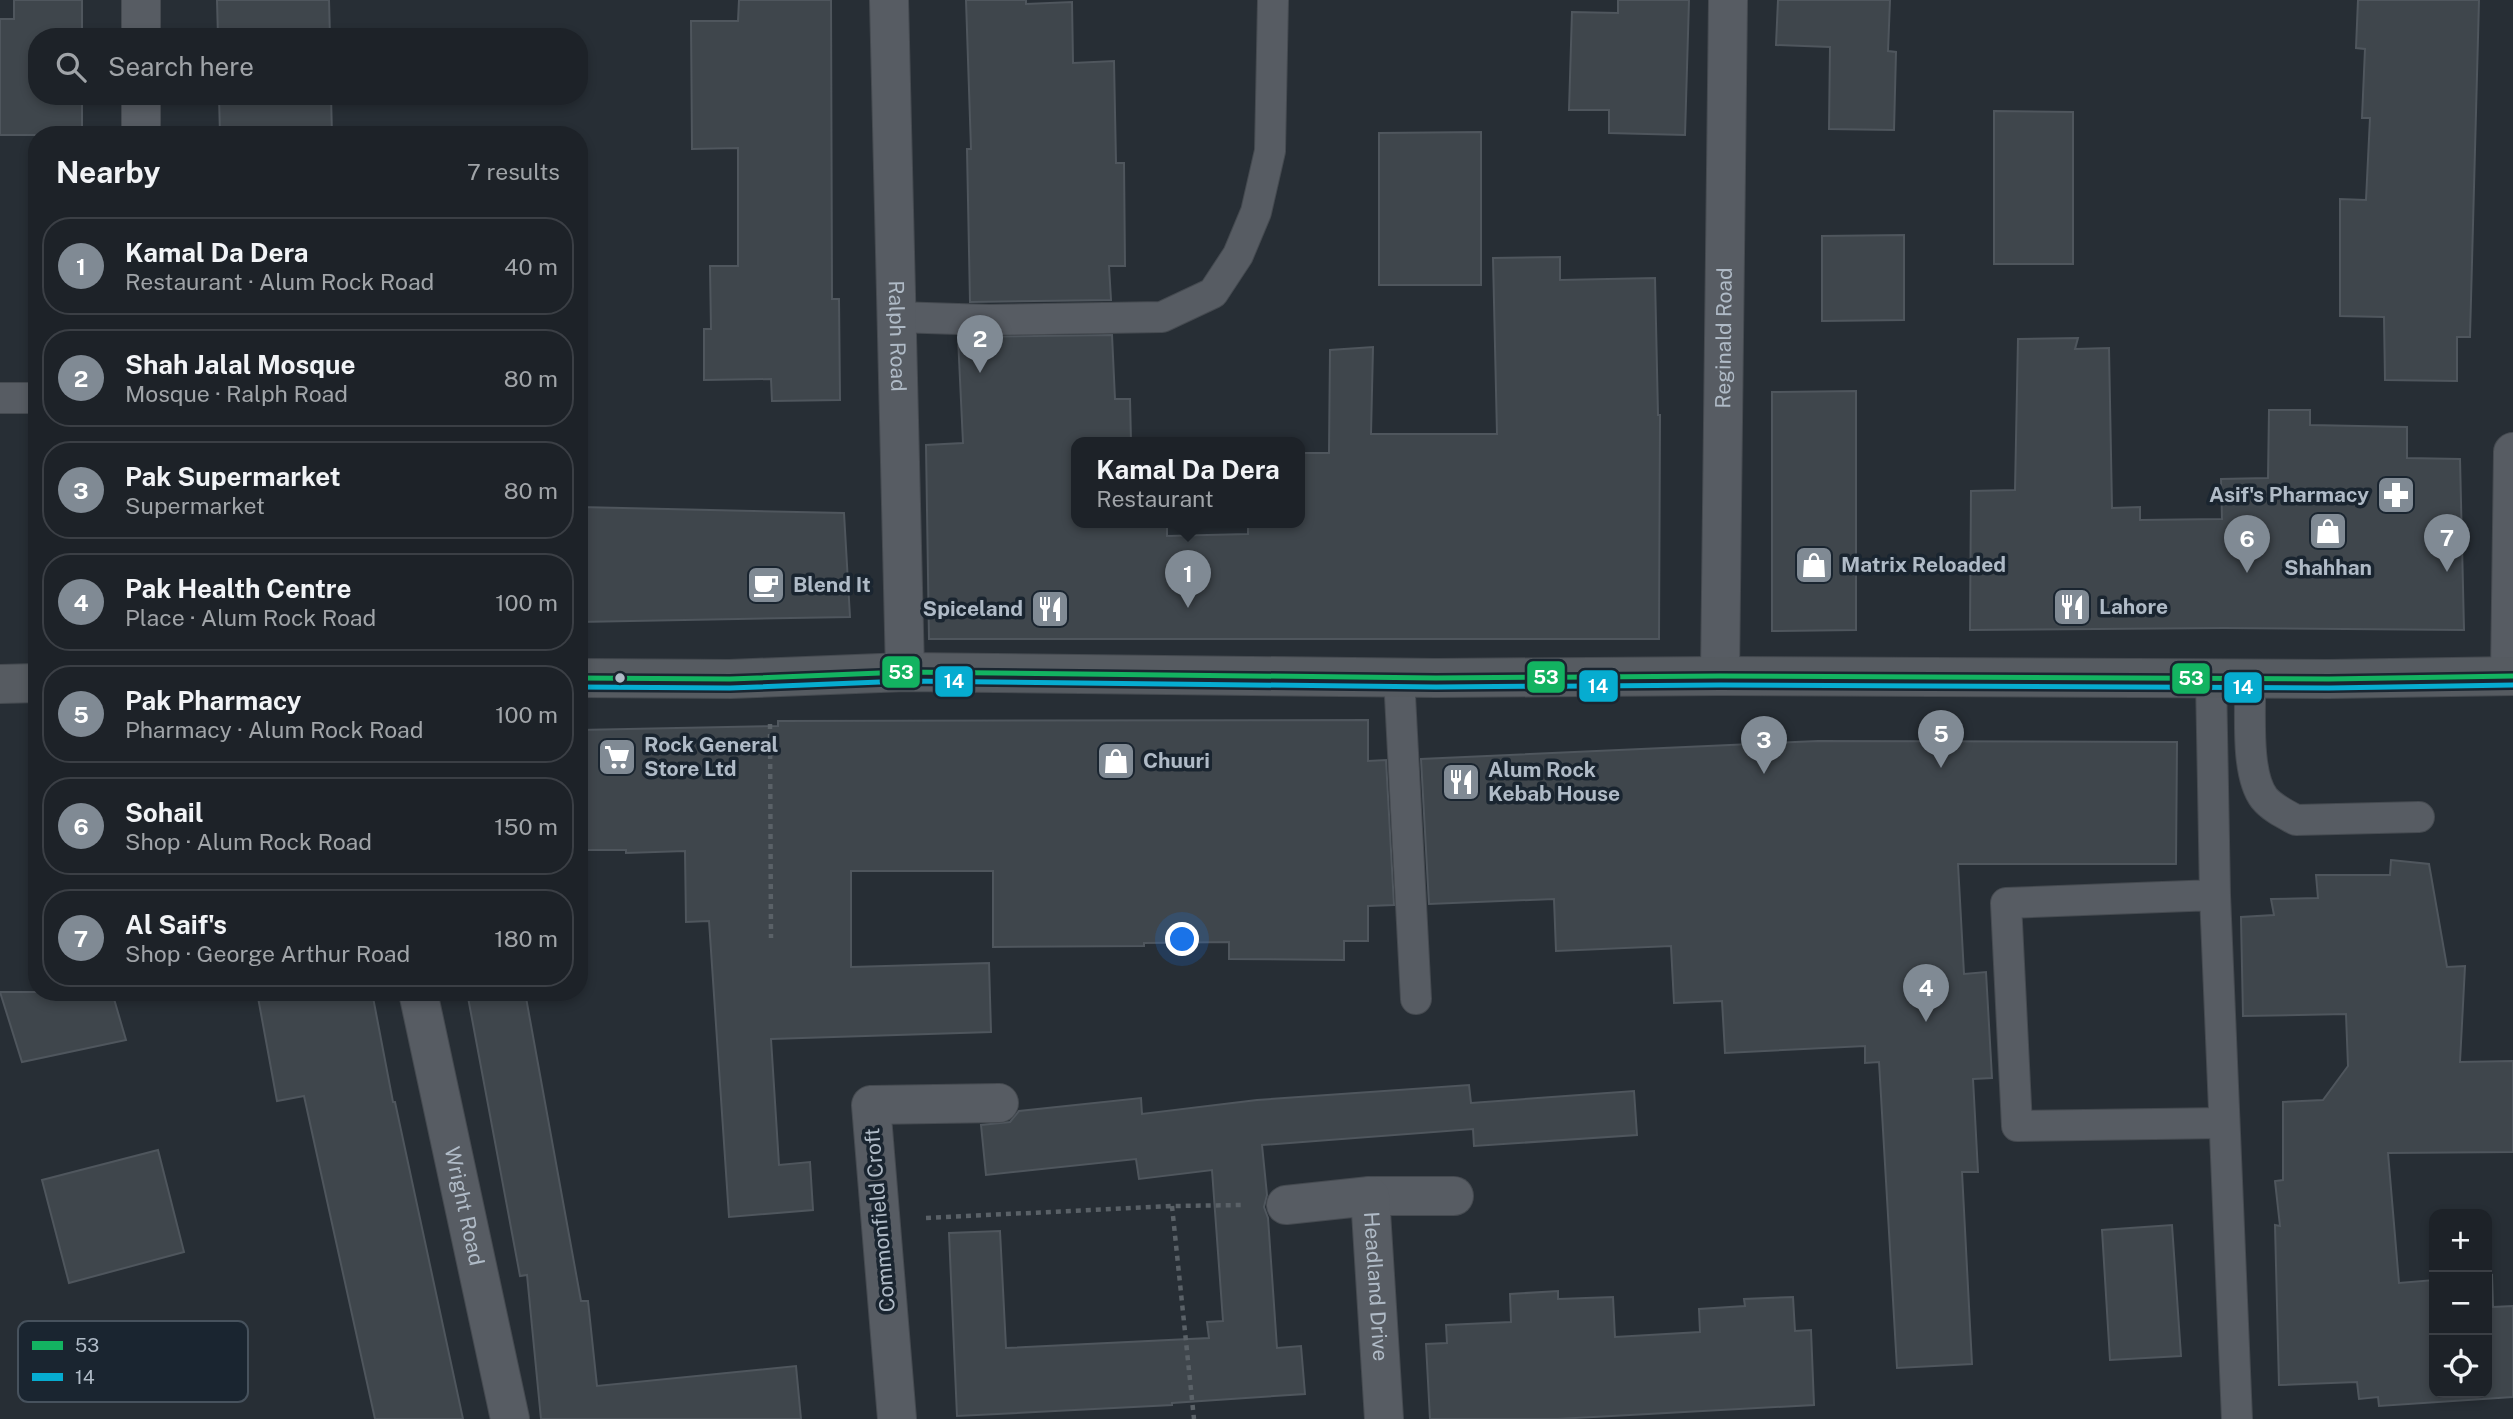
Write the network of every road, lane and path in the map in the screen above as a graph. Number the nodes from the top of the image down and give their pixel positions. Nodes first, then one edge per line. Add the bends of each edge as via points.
1 (141, 0) edge
2 (889, 0) edge
3 (1273, 0) edge
4 (1728, 0) edge
5 (141, 28) edge
6 (141, 105) edge
7 (141, 126) edge
8 (897, 317) junction
9 (0, 398) edge
10 (28, 398) edge
11 (2513, 452) edge
12 (905, 671) junction
13 (1720, 676) junction
14 (2511, 676) edge
15 (770, 677) junction
16 (1399, 677) junction
17 (588, 678) edge
18 (2211, 678) junction
19 (2250, 678) junction
20 (28, 683) edge
21 (0, 684) edge
22 (2418, 817) dead end
23 (2215, 895) junction
24 (771, 938) dead end
25 (1416, 999) dead end
26 (420, 1001) edge
27 (999, 1102) dead end
28 (2224, 1123) junction
29 (1370, 1196) junction
30 (1454, 1196) dead end
31 (1286, 1205) joint
32 (1172, 1206) junction
33 (880, 1220) junction
34 (510, 1419) edge
35 (897, 1419) edge
36 (1194, 1419) edge
37 (1384, 1419) edge
38 (2237, 1419) edge

1 - 5 street
2 - 8 street, Ralph Road
3 - 8 lane via 1270,151 1256,212 1238,255 1213,293 1162,317
4 - 13 street, Reginald Road
6 - 7 street
8 - 12 street, Ralph Road
9 - 10 lane
11 - 14 street
12 - 15 street
12 - 16 street
13 - 16 street
13 - 18 street
14 - 19 street
15 - 17 street
15 - 24 path
16 - 25 lane
18 - 19 street
18 - 23 lane
19 - 22 lane via 2255,779 2264,798 2280,812 2296,820
20 - 21 street
23 - 28 lane
23 - 28 lane via 2006,903 2017,1126
26 - 34 street, Wright Road
27 - 33 street, Commonfield Croft via 871,1105
28 - 38 lane
29 - 30 street
29 - 31 street, Headland Drive
29 - 37 street, Headland Drive
31 - 32 path
32 - 33 path
32 - 36 path
33 - 35 street, Commonfield Croft

